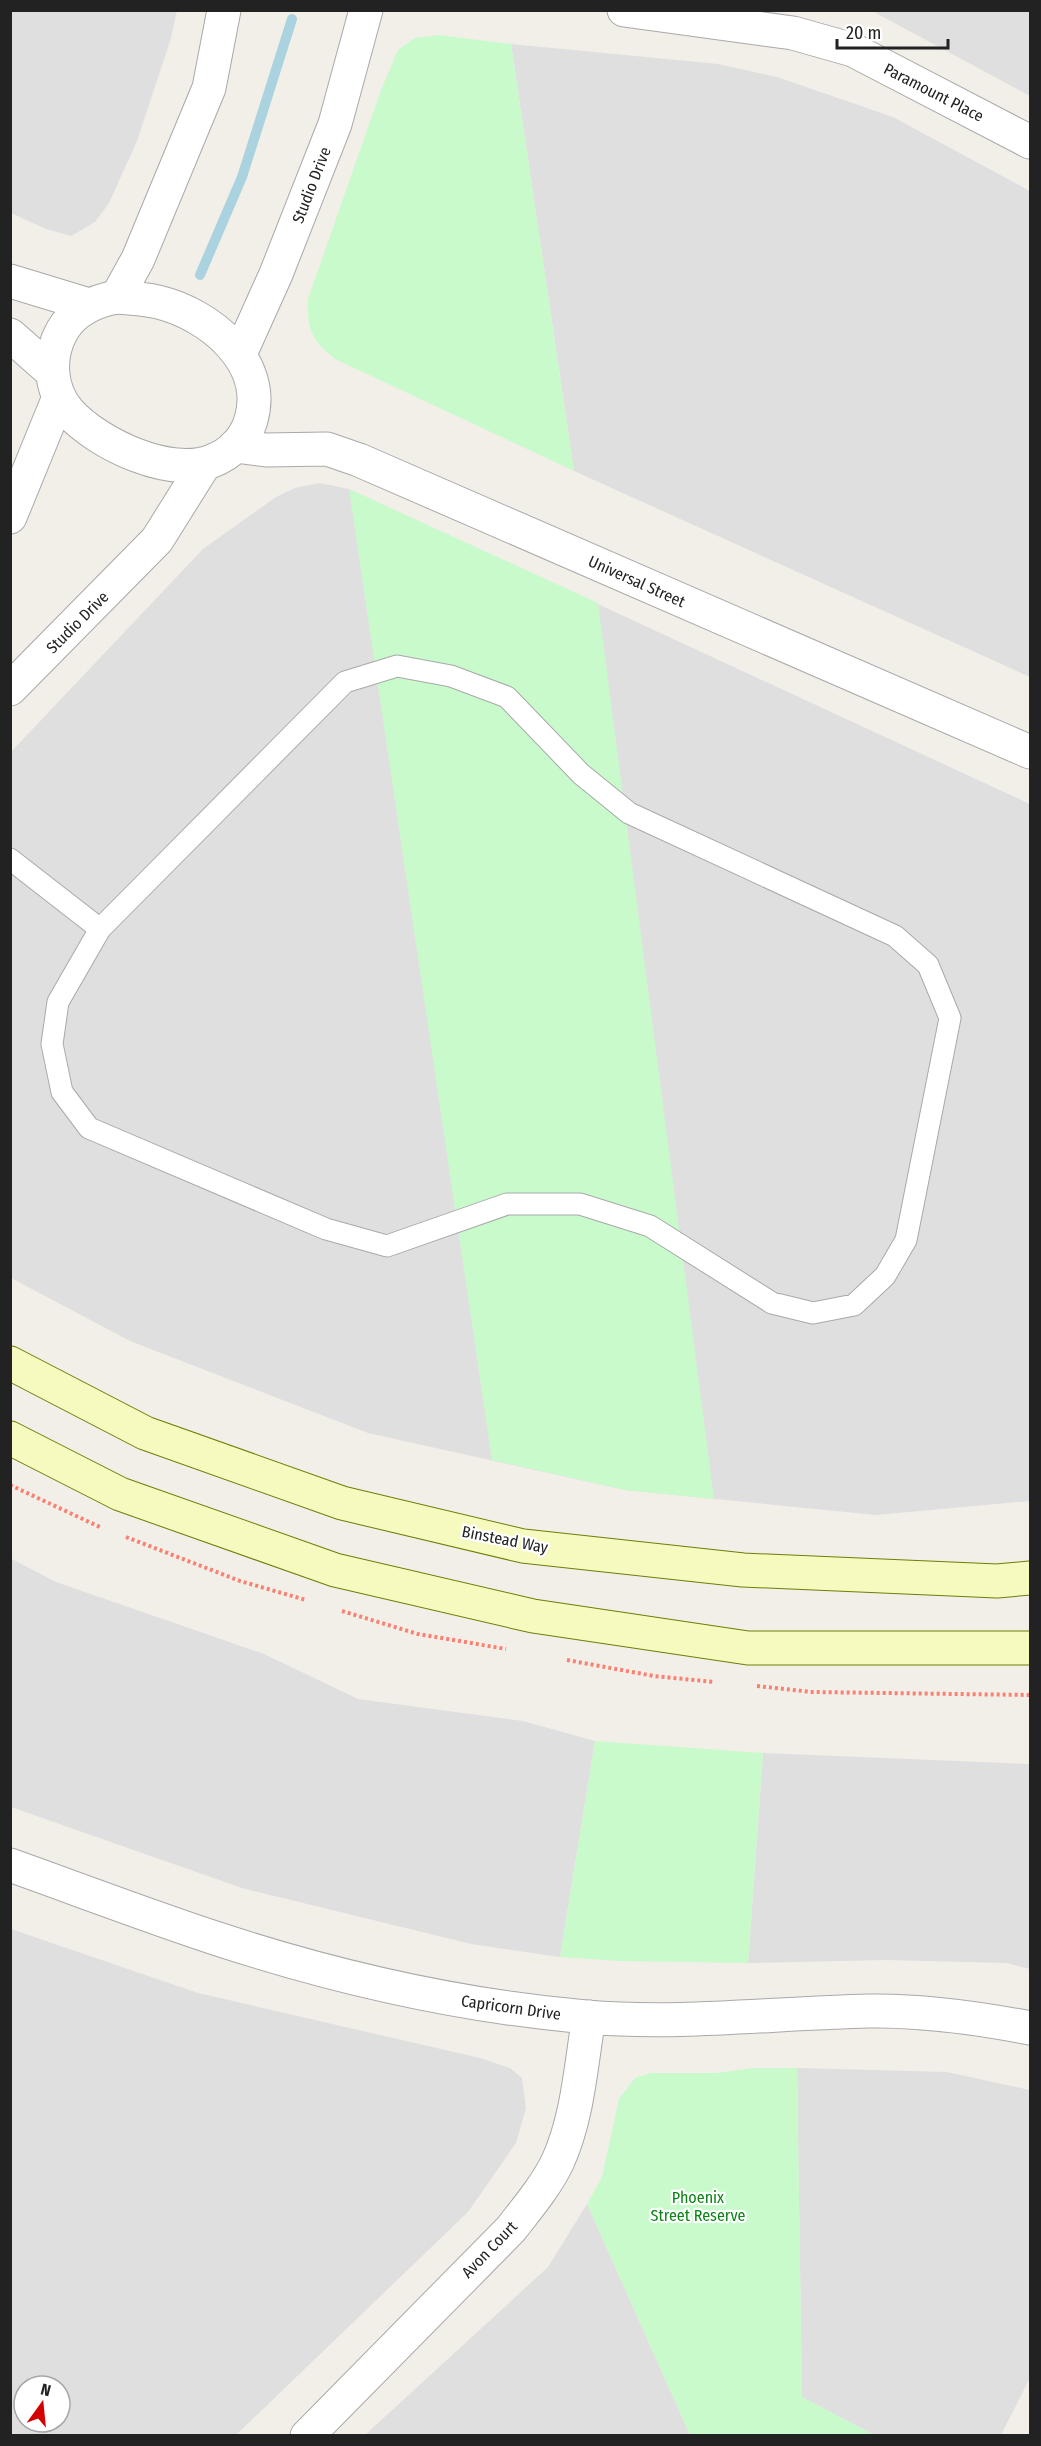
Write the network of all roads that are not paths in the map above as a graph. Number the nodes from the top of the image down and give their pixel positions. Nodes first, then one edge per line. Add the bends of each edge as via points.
1 (225, 10) edge
2 (366, 10) edge
3 (624, 10) edge
4 (795, 22) edge
5 (1030, 142) edge
6 (10, 281) edge
7 (103, 301) junction
8 (10, 335) edge
9 (240, 354) junction
10 (56, 385) junction
11 (235, 446) junction
12 (204, 465) junction
13 (10, 517) edge
14 (10, 689) edge
15 (1030, 752) edge
16 (10, 859) edge
17 (100, 929) junction
18 (10, 1363) edge
19 (10, 1438) edge
20 (1030, 1578) edge
21 (1030, 1648) edge
22 (10, 1865) edge
23 (589, 2017) junction
24 (1030, 2028) edge
25 (307, 2436) edge

1 - 7 street via 209,88 138,259
2 - 9 street, Studio Drive via 335,124
3 - 4 street, Paramount Place
4 - 5 street, Paramount Place
6 - 7 street
7 - 9 street via 159,302 204,322
7 - 10 street via 66,324 57,341
8 - 10 street
9 - 11 street via 252,376 255,401 249,426
10 - 12 street via 69,411 85,425 135,454 183,467
10 - 13 street
11 - 12 street
11 - 15 street, Universal Street via 327,449 359,460
12 - 14 street, Studio Drive via 158,540
16 - 17 lane
17 - 17 lane via 345,682 397,666 451,676 507,697 582,774 629,813 895,936 928,965 950,1018 906,1240 885,1276 854,1305 813,1313 772,1303 650,1226 580,1204 507,1204 387,1246 326,1229 89,1128 62,1092 52,1044 58,1002
18 - 20 main road, Binstead Way via 156,1437 342,1503 523,1546 744,1570 997,1581
19 - 21 main road via 120,1494 335,1570 533,1616 748,1648
22 - 23 street, Capricorn Drive via 219,1940 335,1972 433,1996
23 - 24 street, Capricorn Drive via 694,2020 871,2011 957,2016
23 - 25 street, Avon Court via 573,2112 558,2160 538,2194 511,2229

